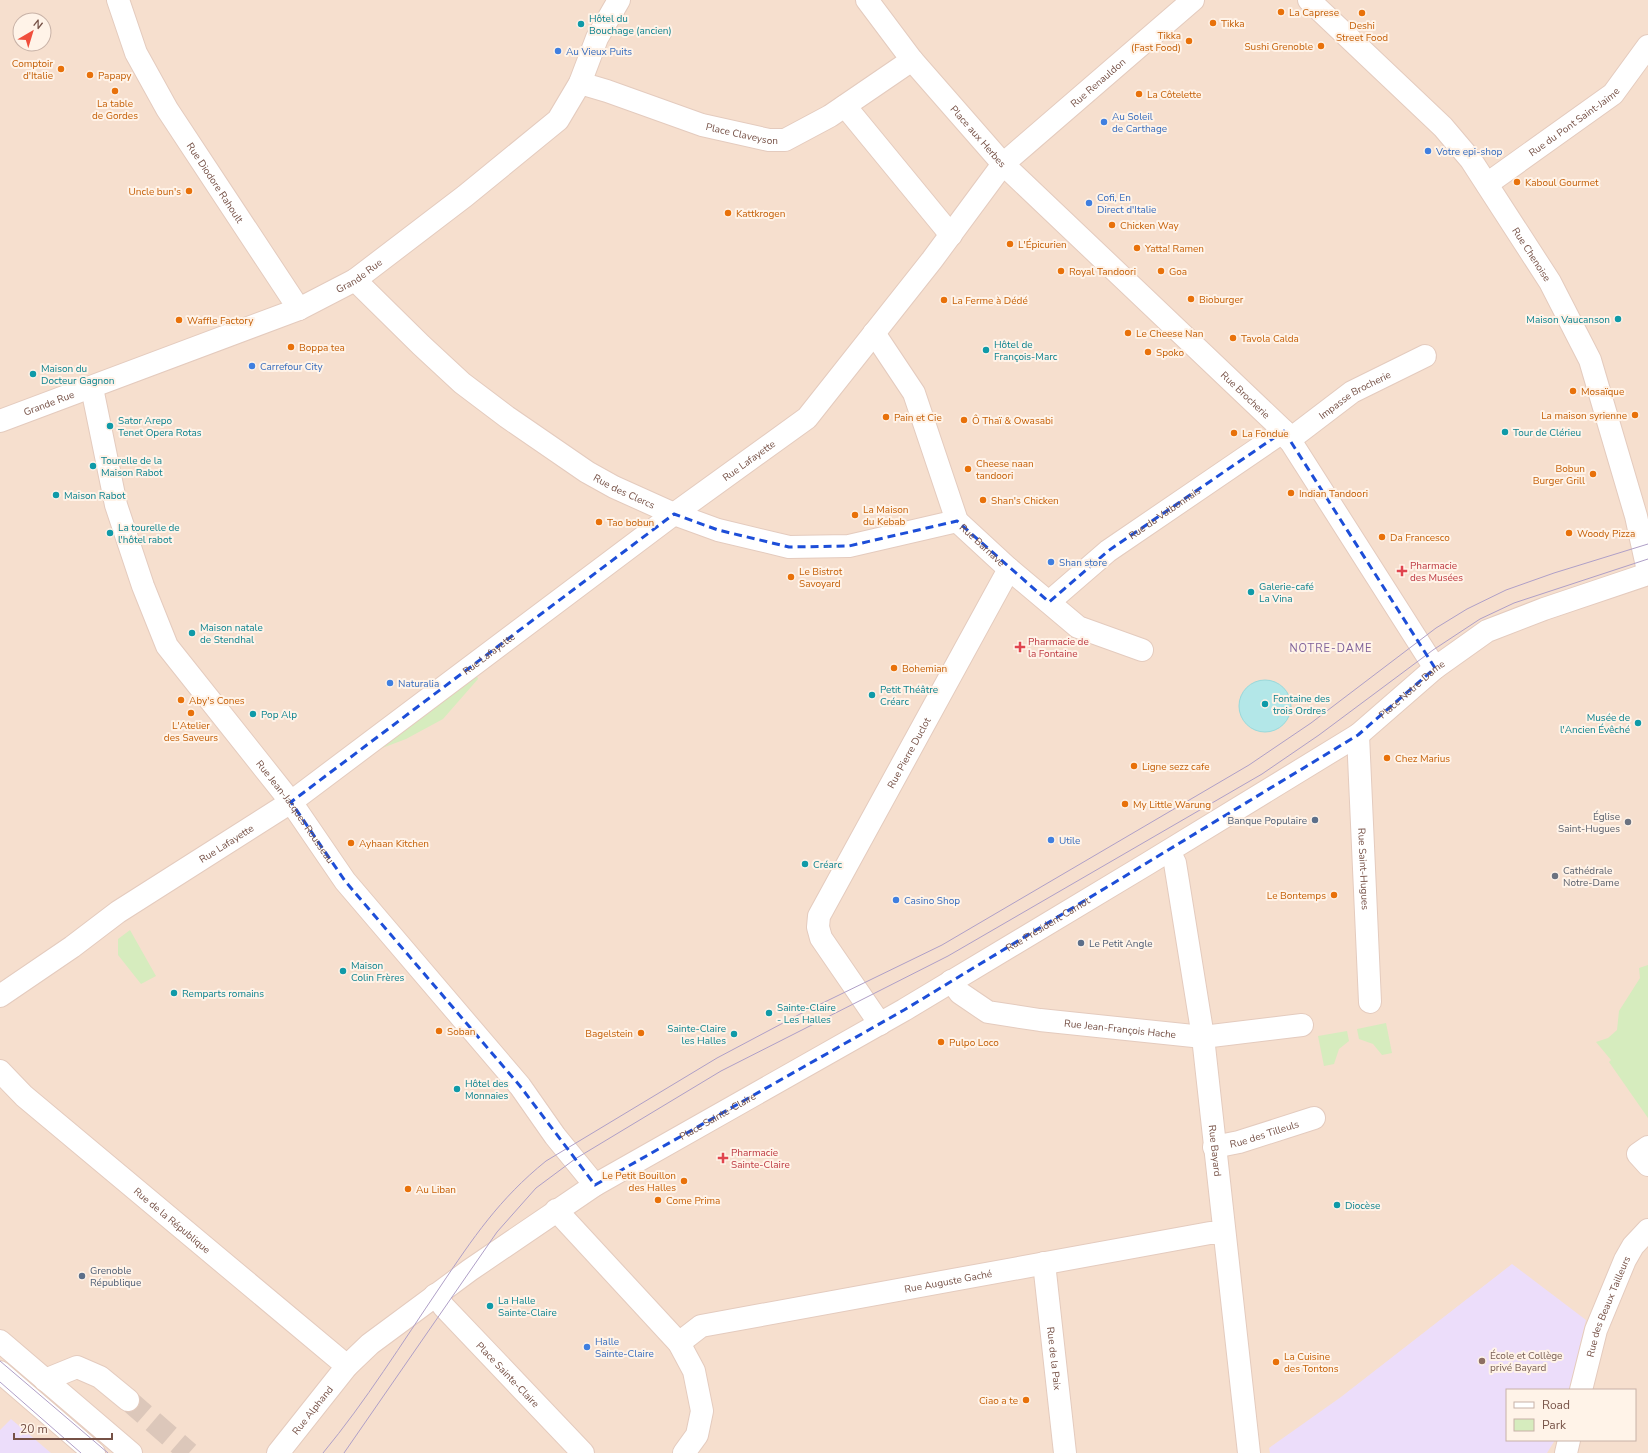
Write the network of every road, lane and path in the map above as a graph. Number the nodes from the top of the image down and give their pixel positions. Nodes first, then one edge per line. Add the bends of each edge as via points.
1 (118, 0) edge
2 (619, 0) edge
3 (867, 0) edge
4 (1193, 0) edge
5 (1309, 0) edge
6 (1648, 46) edge
7 (912, 60) junction
8 (580, 84) junction
9 (845, 106) junction
10 (1003, 164) junction
11 (1487, 184) junction
12 (951, 235) junction
13 (932, 260) joint
14 (355, 280) junction
15 (299, 309) junction
16 (874, 333) junction
17 (1425, 356) dead end
18 (92, 388) junction
19 (0, 421) edge
20 (1287, 436) junction
21 (674, 514) junction
22 (957, 522) junction
23 (1009, 569) junction
24 (1648, 573) edge
25 (1049, 602) junction
26 (1142, 650) dead end
27 (1435, 668) junction
28 (1358, 735) junction
29 (291, 802) junction
30 (1191, 838) joint
31 (1169, 851) junction
32 (951, 981) junction
33 (0, 996) edge
34 (1370, 1002) dead end
35 (904, 1010) joint
36 (880, 1024) junction
37 (1302, 1025) dead end
38 (1203, 1037) junction
39 (0, 1071) edge
40 (1314, 1118) dead end
41 (1214, 1147) junction
42 (1648, 1147) edge
43 (1648, 1165) edge
44 (595, 1184) junction
45 (556, 1210) junction
46 (1648, 1230) edge
47 (1224, 1233) junction
48 (1044, 1263) junction
49 (435, 1295) junction
50 (0, 1341) edge
51 (679, 1343) junction
52 (347, 1366) junction
53 (0, 1372) edge
54 (45, 1380) junction
55 (1581, 1389) edge
56 (128, 1400) tunnel mouth
57 (1569, 1441) edge
58 (94, 1453) edge
59 (131, 1453) edge
60 (278, 1453) edge
61 (583, 1453) edge
62 (684, 1453) edge
63 (1065, 1453) edge
64 (1249, 1453) edge
65 (1566, 1453) edge

1 - 15 street, Rue Diodore Rahoult via 136,53 167,109
2 - 8 street, Grande Rue via 597,38
3 - 7 street, Place aux Herbes
4 - 10 street, Rue Renauldon
5 - 11 street, Rue Chenoise via 1443,127
6 - 11 street, Rue du Pont Saint-Jaime via 1613,94
7 - 9 street, Place Claveyson
7 - 10 street, Place aux Herbes
8 - 9 street, Place Claveyson via 702,125 770,140 785,140
8 - 14 street, Grande Rue via 558,120 465,196
9 - 12 street
10 - 12 street, Place aux Herbes
10 - 20 street, Rue Brocherie
11 - 24 street, Rue Chenoise via 1550,282 1590,360 1636,516
12 - 13 street, Place aux Herbes
13 - 16 street, Rue Lafayette
14 - 15 street, Grande Rue
14 - 21 street, Rue des Clercs via 462,382 507,417 587,472
15 - 18 street, Grande Rue
16 - 21 street, Rue Lafayette via 807,418
16 - 22 street, Rue Barnave via 914,393
17 - 20 street, Impasse Brocherie via 1352,392
18 - 19 street, Grande Rue
18 - 29 street, Rue Jean-Jacques Rousseau via 116,505 143,586 167,646
20 - 25 street, Rue du Valbonnais via 1108,550
20 - 27 street, Rue Brocherie
21 - 22 street, Rue des Clercs via 718,530 789,547 849,546
21 - 29 street, Rue Lafayette
22 - 23 street, Rue Barnave
23 - 25 street, Rue Barnave
23 - 36 street, Rue Pierre Duclot via 819,916 821,938
24 - 27 street, Place Notre-Dame via 1487,630
25 - 26 street, Rue Barnave via 1078,627
27 - 28 street, Place Notre-Dame
28 - 30 street, Place Notre-Dame
28 - 34 street, Rue Saint-Hugues
29 - 33 street, Rue Lafayette via 118,912
29 - 44 street, Rue Jean-Jacques Rousseau via 345,881 520,1086 555,1136
30 - 31 street, Rue Président Carnot
31 - 32 street, Rue Président Carnot
31 - 38 street, Rue Bayard via 1175,863
32 - 35 street, Rue Président Carnot
32 - 38 street, Rue Jean-François Hache via 960,993 988,1012
35 - 36 street, Place Sainte-Claire
36 - 44 street, Place Sainte-Claire
37 - 38 street, Rue Jean-François Hache
38 - 41 street, Rue Bayard
39 - 52 street, Rue de la République via 24,1096
40 - 41 street, Rue des Tilleuls via 1239,1142
41 - 47 street, Rue Bayard
42 - 43 street via 1638,1154
44 - 45 street, Place Sainte-Claire
45 - 49 street, Place Sainte-Claire
45 - 51 street
46 - 55 street, Rue des Beaux Tailleurs via 1633,1246 1625,1260 1596,1330
47 - 48 street, Rue Auguste Gaché
47 - 64 street, Rue Bayard
48 - 51 street, Rue Auguste Gaché via 701,1326
48 - 63 street, Rue de la Paix
49 - 52 street, Place Sainte-Claire via 380,1336
49 - 61 street, Place Sainte-Claire
50 - 54 street
51 - 62 street via 696,1374 702,1411 698,1435
52 - 60 street, Rue Alphand
53 - 58 street
54 - 56 street via 77,1367 100,1377
54 - 59 street
57 - 65 street

